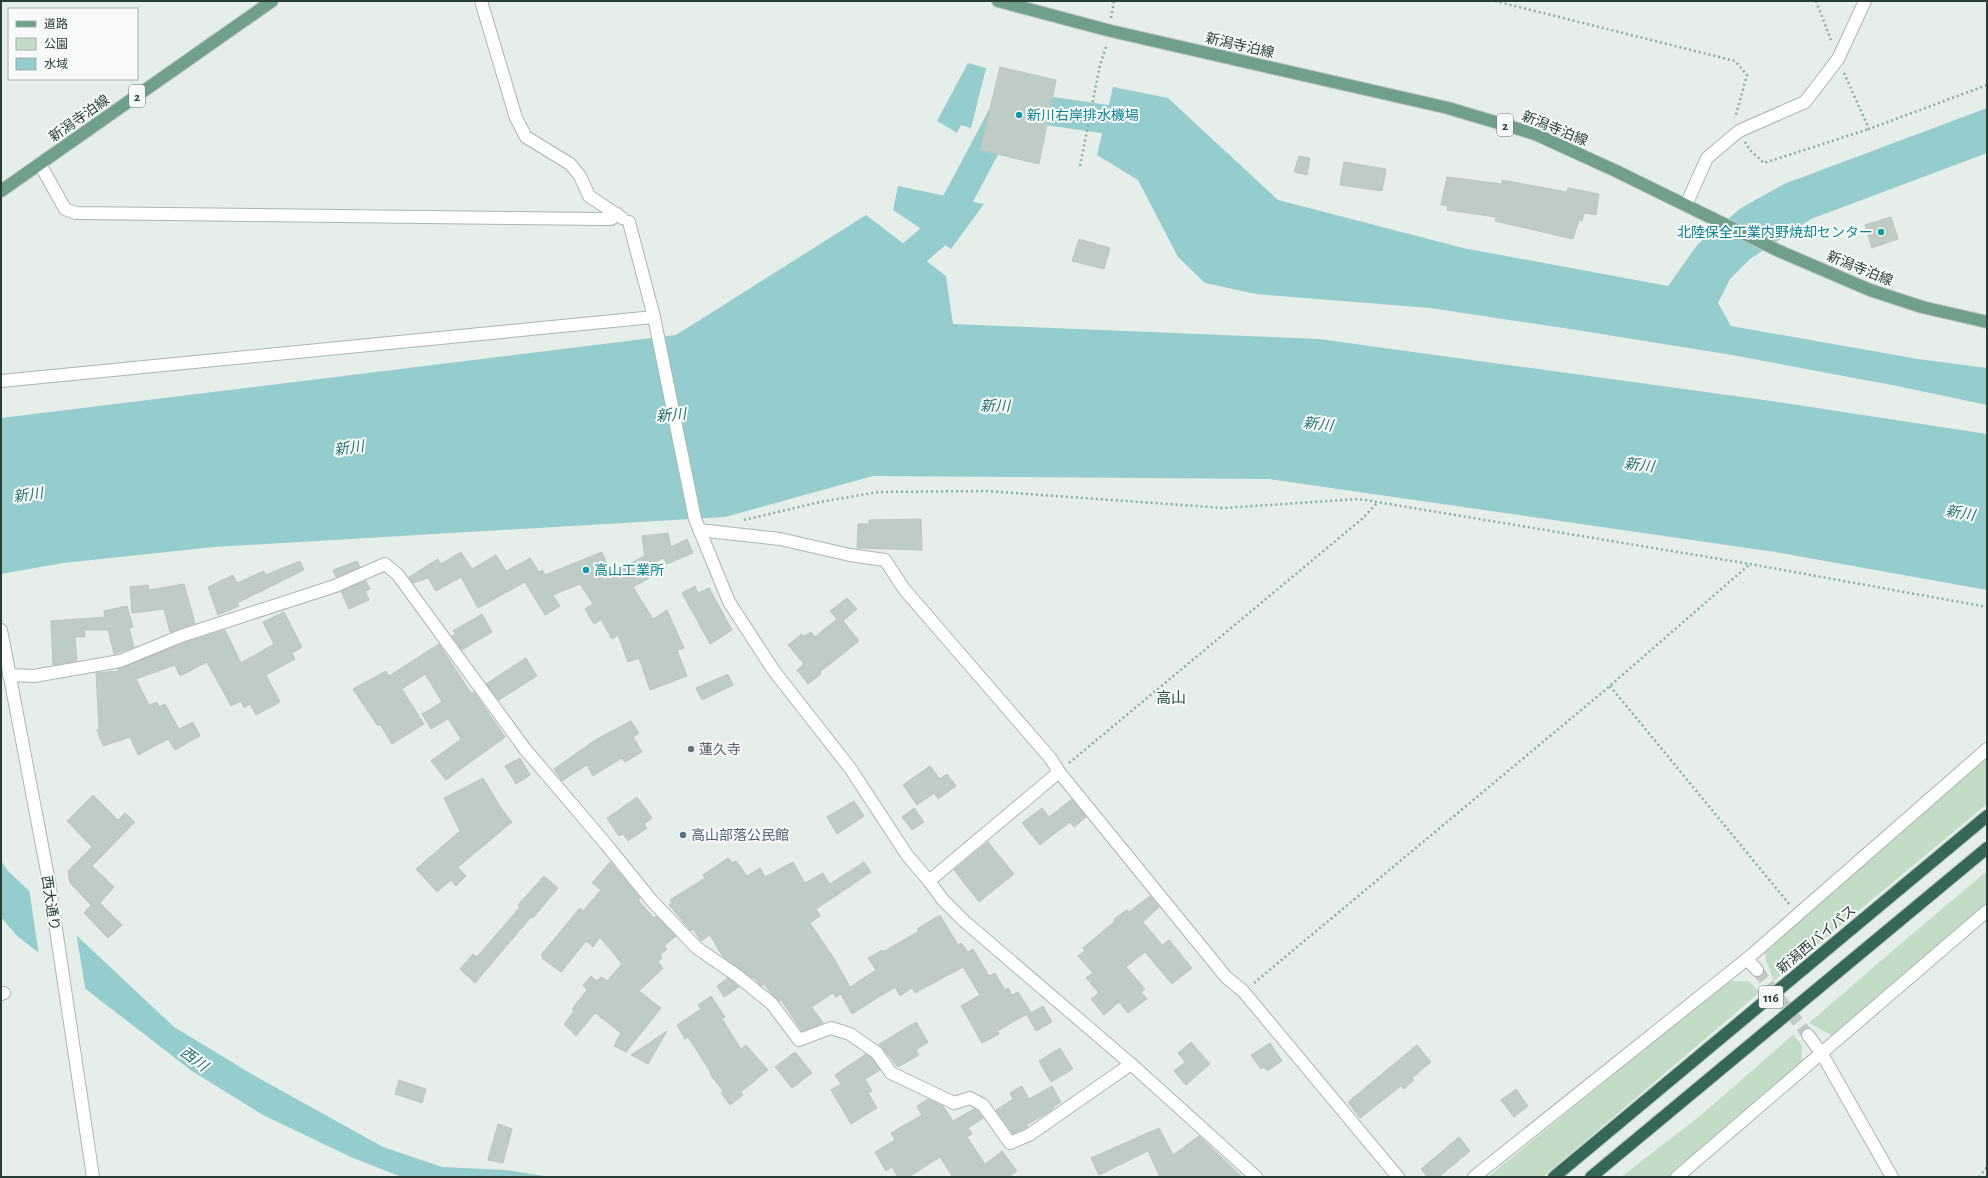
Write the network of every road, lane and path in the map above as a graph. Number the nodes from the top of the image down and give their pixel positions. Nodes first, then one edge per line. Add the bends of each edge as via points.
1 (272, 1) edge
2 (481, 1) edge
3 (998, 1) edge
4 (1495, 1) edge
5 (1816, 1) edge
6 (1865, 1) edge
7 (1111, 31) junction
8 (1838, 59) junction
9 (1987, 85) edge
10 (1869, 129) junction
11 (1739, 131) junction
12 (40, 164) junction
13 (1080, 166) dead end
14 (1, 191) edge
15 (1686, 205) junction
16 (617, 214) junction
17 (654, 317) junction
18 (1987, 322) edge
19 (1, 381) edge
20 (1377, 502) junction
21 (737, 522) dead end
22 (699, 530) junction
23 (1750, 564) junction
24 (1987, 607) edge
25 (1, 630) edge
26 (8, 675) junction
27 (1610, 686) junction
28 (1987, 749) edge
29 (1059, 772) junction
30 (1987, 816) edge
31 (1987, 848) edge
32 (929, 881) junction
33 (1987, 911) edge
34 (1799, 914) junction
35 (1747, 959) junction
36 (1757, 970) tunnel mouth
37 (1243, 992) junction
38 (1808, 1036) tunnel mouth
39 (1822, 1054) junction
40 (1131, 1064) junction
41 (1987, 1167) edge
42 (93, 1177) edge
43 (1256, 1177) edge
44 (1398, 1177) edge
45 (1474, 1177) edge
46 (1554, 1177) edge
47 (1591, 1177) edge
48 (1676, 1177) edge
49 (1892, 1177) edge
50 (1979, 1177) edge

1 - 12 main road, 新潟寺泊線 / 2
2 - 16 street via 516,118 526,137 570,164 580,176 589,196
3 - 7 main road, 新潟寺泊線 / 2
4 - 11 path via 1734,61 1747,75 1734,118
5 - 8 path
6 - 8 street
7 - 13 path via 1100,65
7 - 15 main road, 新潟寺泊線 / 2 via 1448,108 1535,134
8 - 10 path
8 - 11 street via 1805,102
9 - 10 path
10 - 11 path via 1764,163 1750,150
11 - 15 street via 1707,158
12 - 14 main road, 新潟寺泊線 / 2
12 - 16 street via 65,208 76,213 602,219 611,219
15 - 18 main road, 新潟寺泊線 / 2 via 1779,251 1870,290 1922,307
16 - 17 street via 629,222
17 - 19 street
17 - 22 street
20 - 21 path via 1359,499 1224,508 986,491 878,492 820,502
20 - 23 path
20 - 29 path via 1363,518
22 - 29 street via 780,539 885,560 904,589 1051,759
22 - 32 street via 729,602 766,658 850,768 907,855
23 - 24 path
23 - 27 path
25 - 26 street, 西大通り
26 - 40 street via 34,676 120,661 181,636 335,586 385,564 398,575 525,749 652,901 697,948 772,1004 799,1040 831,1028 850,1034 878,1053 891,1073 954,1102 970,1098 983,1105 1010,1143 1028,1135
26 - 42 street, 西大通り via 50,893
27 - 34 path
27 - 37 path
28 - 34 street
29 - 32 street
29 - 37 street via 1226,977
30 - 46 highway, 新潟西バイパス / 116
31 - 47 highway, 116
32 - 40 street via 964,921
33 - 39 street
34 - 35 street
35 - 36 street
35 - 45 street
37 - 44 street
38 - 39 street
39 - 48 street
39 - 49 street
40 - 43 street
41 - 50 path

